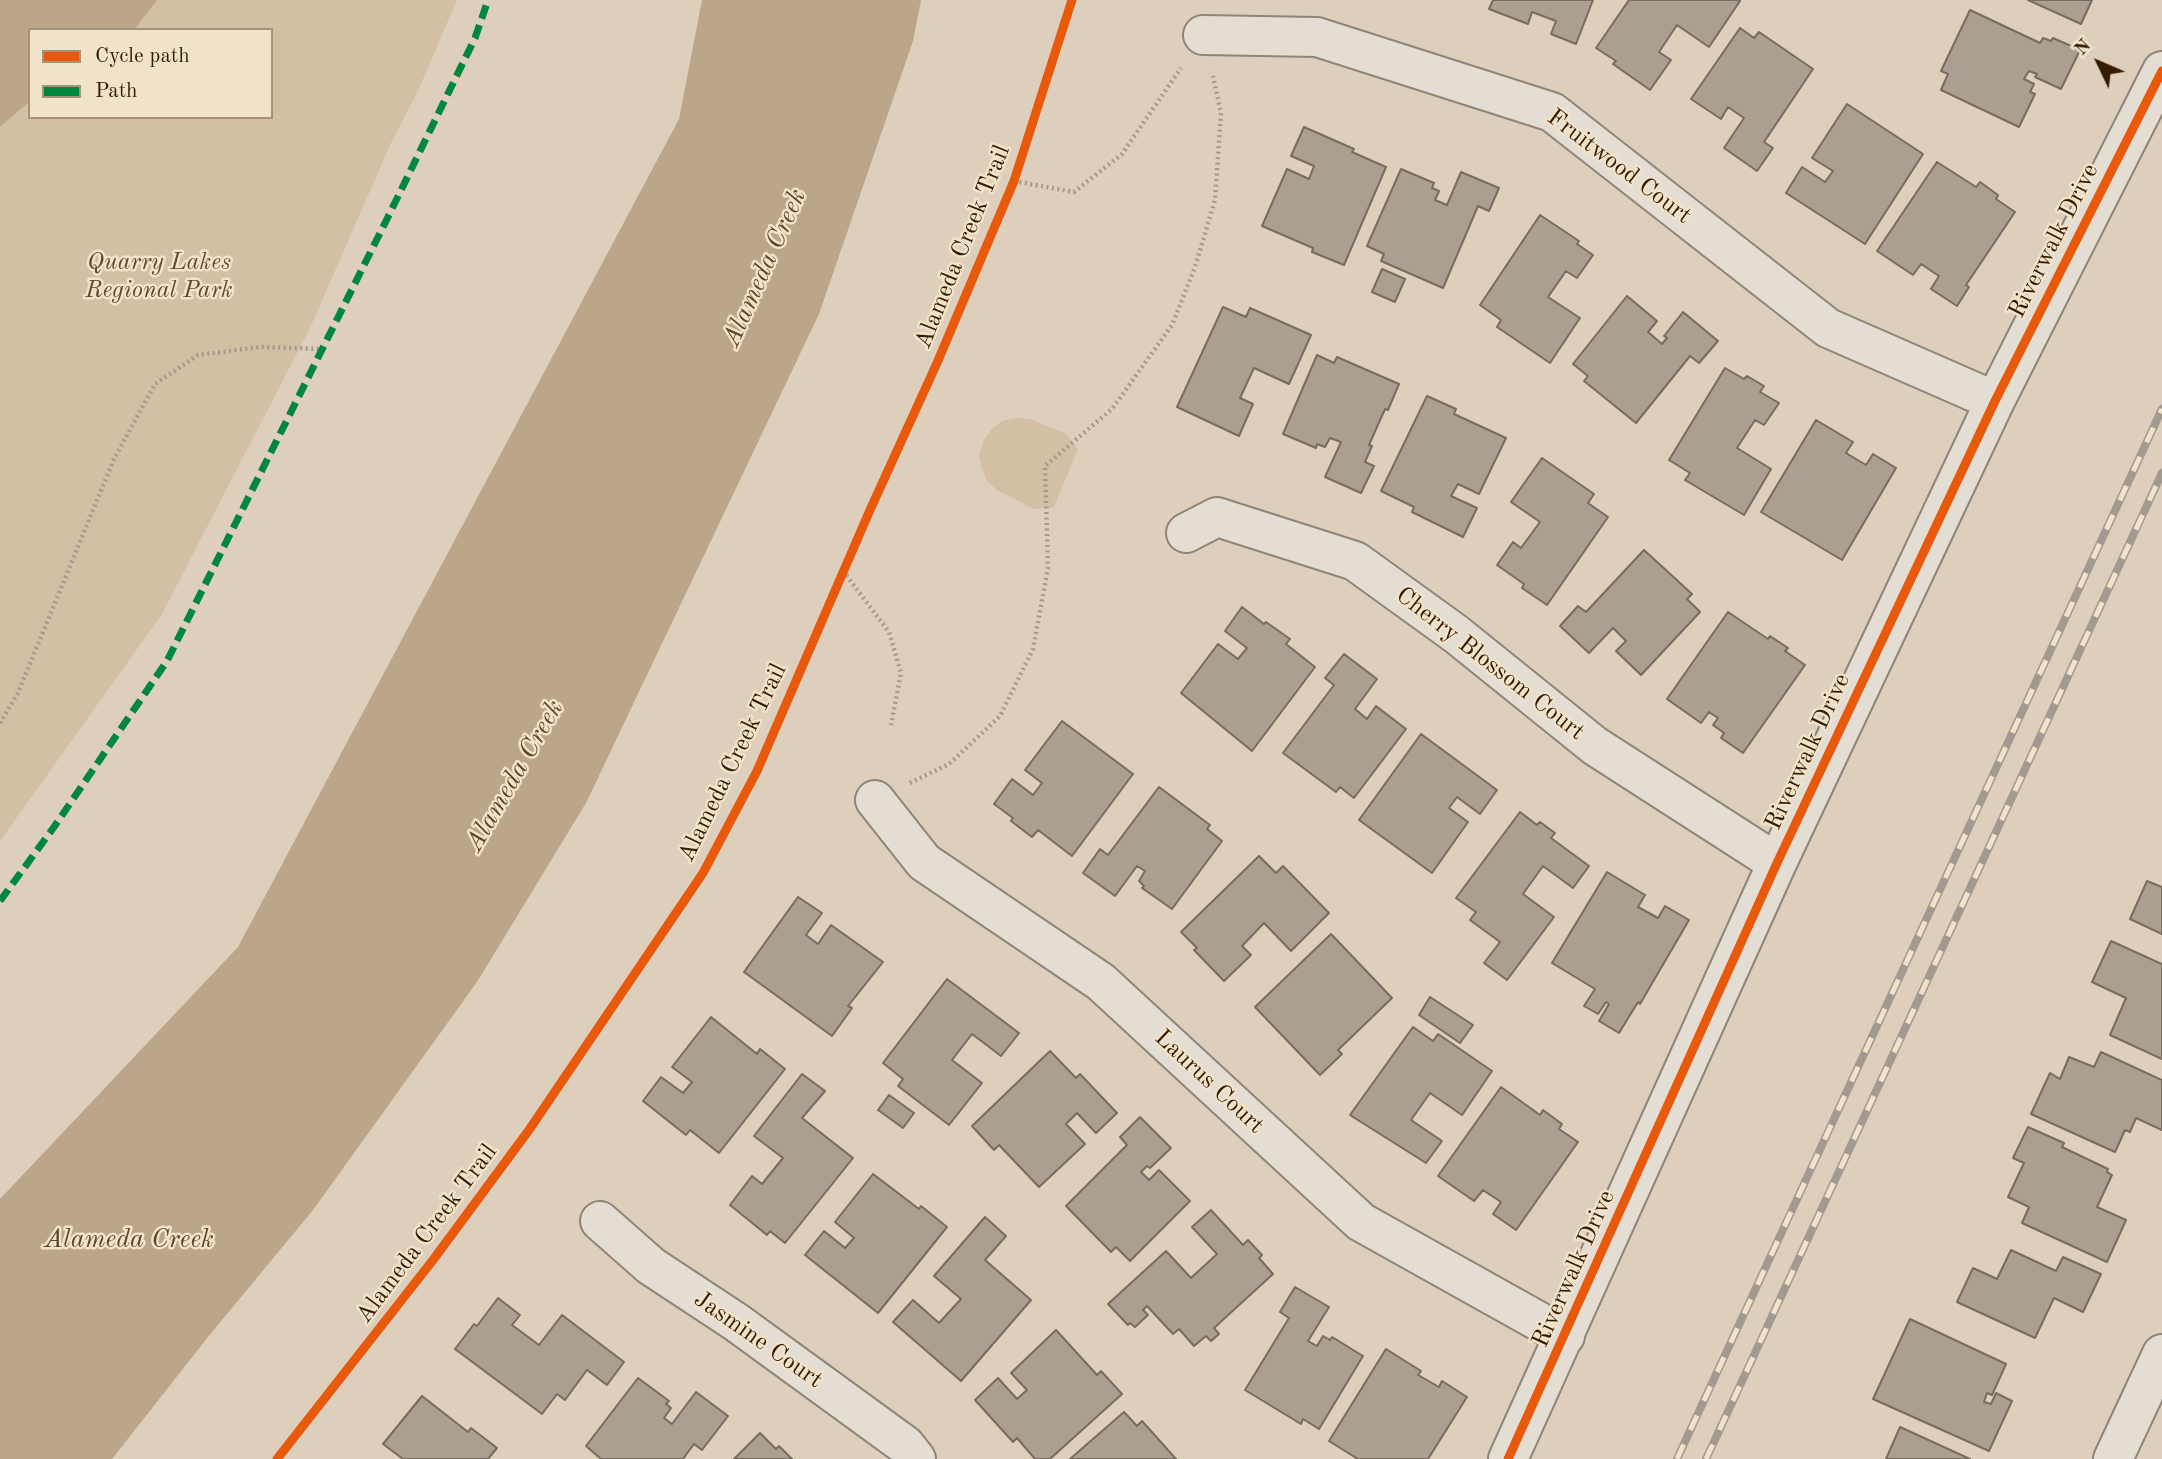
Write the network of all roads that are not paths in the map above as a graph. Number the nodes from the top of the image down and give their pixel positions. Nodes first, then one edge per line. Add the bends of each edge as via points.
1 (1203, 35) road end
2 (2162, 71) edge
3 (1995, 401) junction
4 (1186, 533) dead end
5 (875, 800) road end
6 (1777, 863) junction
7 (600, 1222) dead end
8 (1565, 1336) junction
9 (2162, 1354) edge
10 (916, 1459) edge
11 (1508, 1459) edge
12 (2113, 1459) edge

1 - 3 street, Fruitwood Court via 1317,37 1552,112 1828,328
2 - 3 street, Riverwalk Drive
3 - 6 street, Riverwalk Drive
4 - 6 street, Cherry Blossom Court via 1217,517 1355,561 1456,634 1595,746
5 - 8 street, Laurus Court via 924,862 1101,982 1362,1222
6 - 8 street, Riverwalk Drive
7 - 10 street, Jasmine Court via 651,1266 905,1445
8 - 11 street, Riverwalk Drive
9 - 12 street

